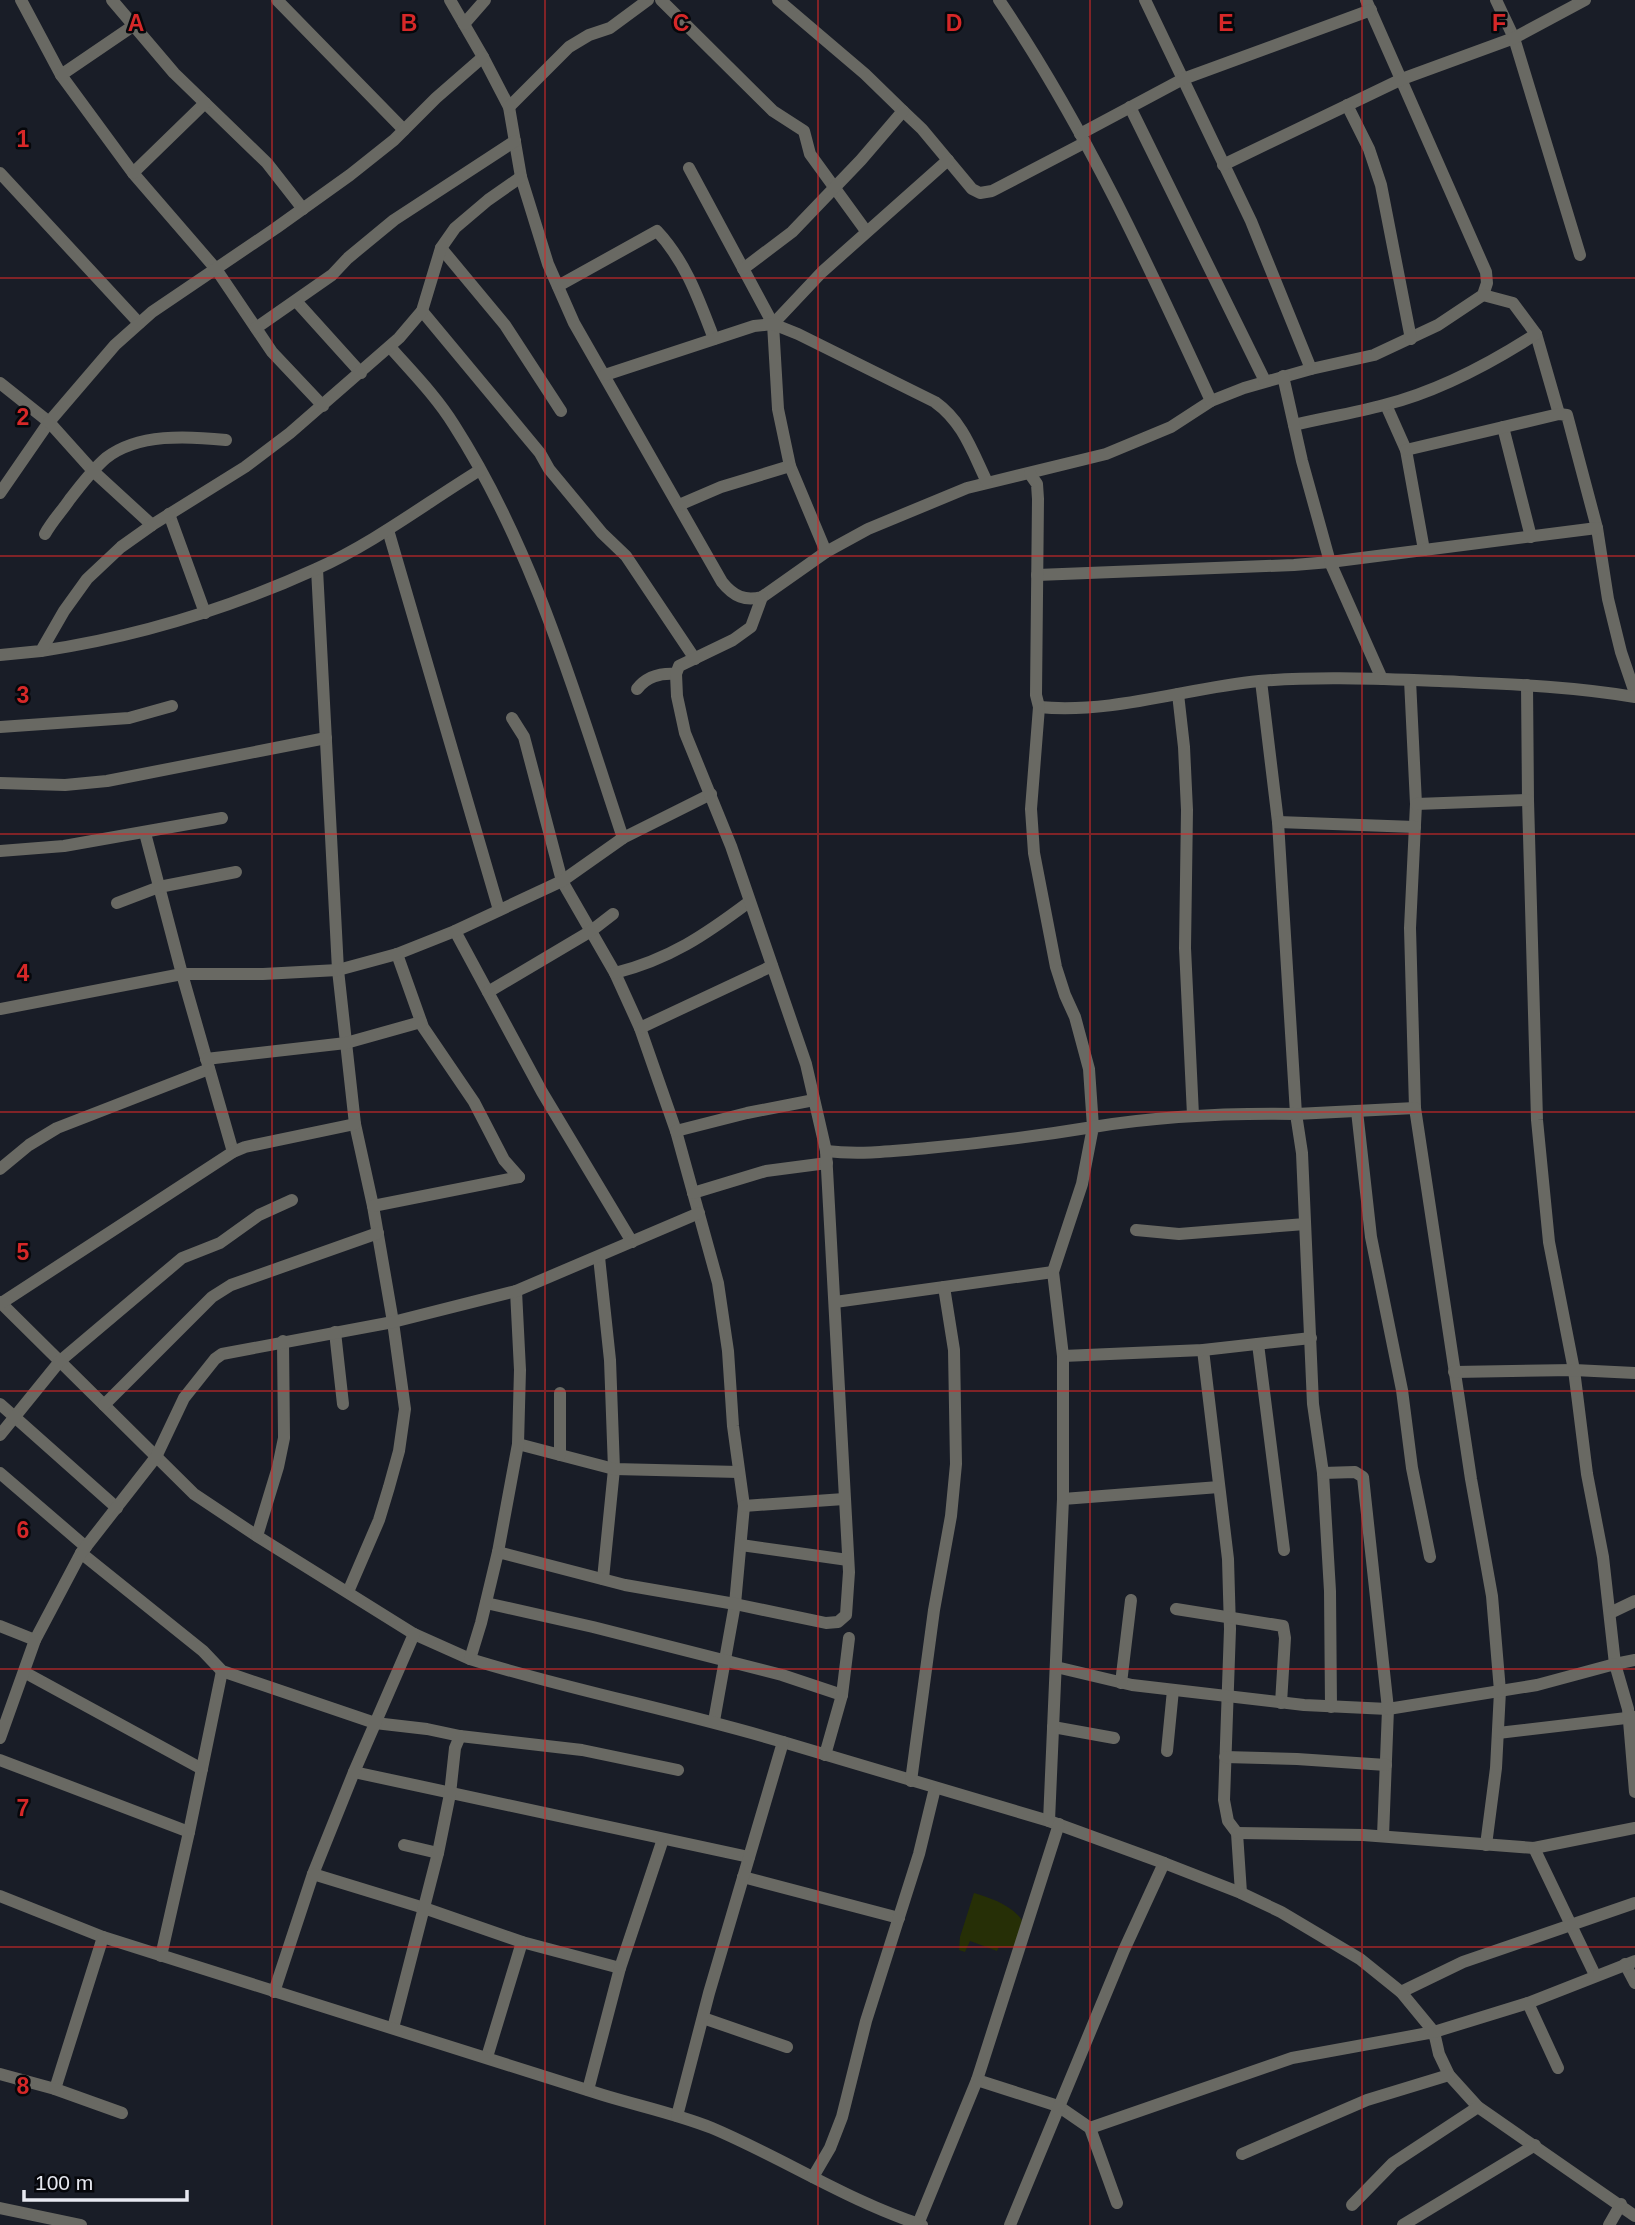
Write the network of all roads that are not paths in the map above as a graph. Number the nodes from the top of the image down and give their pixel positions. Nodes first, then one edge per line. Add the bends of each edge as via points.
1 (21, 0) edge
2 (112, 0) edge
3 (277, 0) edge
4 (450, 0) edge
5 (485, 0) edge
6 (648, 0) edge
7 (661, 0) edge
8 (778, 0) edge
9 (999, 0) edge
10 (1145, 0) edge
11 (1496, 0) edge
12 (1585, 0) edge
13 (1368, 5) edge
14 (464, 24) junction
15 (133, 26) junction
16 (1514, 38) junction
17 (483, 57) junction
18 (61, 75) junction
19 (1183, 79) junction
20 (1402, 79) junction
21 (205, 103) junction
22 (1347, 105) junction
23 (509, 107) junction
24 (1130, 107) junction
25 (903, 111) junction
26 (404, 130) junction
27 (1082, 138) junction
28 (516, 141) junction
29 (948, 160) junction
30 (1223, 164) junction
31 (689, 168) dead end
32 (0, 173) edge
33 (133, 173) junction
34 (521, 177) junction
35 (833, 187) junction
36 (303, 209) junction
37 (866, 231) junction
38 (441, 248) junction
39 (1580, 255) dead end
40 (216, 269) junction
41 (743, 269) junction
42 (558, 285) junction
43 (1483, 295) junction
44 (296, 301) junction
45 (422, 311) junction
46 (139, 323) junction
47 (773, 324) junction
48 (256, 328) junction
49 (1536, 334) junction
50 (714, 339) junction
51 (1411, 339) junction
52 (390, 346) junction
53 (1311, 369) junction
54 (361, 373) junction
55 (605, 375) junction
56 (1283, 376) junction
57 (1265, 382) junction
58 (0, 383) edge
59 (1211, 401) junction
60 (1387, 405) junction
61 (323, 406) junction
62 (561, 411) dead end
63 (1559, 414) junction
64 (49, 422) junction
65 (1294, 425) junction
66 (1503, 427) junction
67 (226, 440) dead end
68 (1406, 450) junction
69 (790, 466) junction
70 (480, 470) junction
71 (93, 471) junction
72 (1030, 474) junction
73 (987, 482) junction
74 (0, 493) edge
75 (679, 505) junction
76 (169, 514) junction
77 (152, 525) junction
78 (1597, 528) junction
79 (387, 530) junction
80 (46, 534) dead end
81 (1531, 537) junction
82 (1423, 550) junction
83 (826, 552) junction
84 (1331, 562) junction
85 (317, 569) junction
86 (1037, 575) junction
87 (762, 597) junction
88 (205, 613) junction
89 (40, 651) junction
90 (0, 655) edge
91 (695, 659) junction
92 (676, 674) junction
93 (1382, 679) junction
94 (1410, 680) junction
95 (1261, 681) junction
96 (1527, 685) junction
97 (637, 690) dead end
98 (1178, 694) junction
99 (1635, 695) edge
100 (172, 706) dead end
101 (1039, 707) junction
102 (512, 718) dead end
103 (0, 727) edge
104 (326, 738) junction
105 (0, 783) edge
106 (711, 794) junction
107 (1528, 800) junction
108 (1416, 804) junction
109 (222, 818) dead end
110 (1278, 822) junction
111 (1415, 827) junction
112 (145, 833) junction
113 (623, 838) junction
114 (0, 851) edge
115 (236, 872) dead end
116 (562, 881) junction
117 (159, 887) junction
118 (749, 902) junction
119 (117, 903) dead end
120 (499, 910) junction
121 (613, 914) dead end
122 (591, 931) junction
123 (455, 932) junction
124 (397, 954) junction
125 (772, 966) junction
126 (338, 970) junction
127 (615, 973) junction
128 (181, 974) junction
129 (488, 992) junction
130 (0, 1009) edge
131 (421, 1022) junction
132 (640, 1028) junction
133 (346, 1043) junction
134 (208, 1064) junction
135 (814, 1100) junction
136 (1415, 1108) junction
137 (1357, 1111) junction
138 (1296, 1114) junction
139 (1193, 1115) junction
140 (355, 1124) junction
141 (1093, 1127) junction
142 (676, 1131) junction
143 (233, 1152) junction
144 (827, 1157) junction
145 (0, 1169) edge
146 (693, 1193) junction
147 (292, 1200) dead end
148 (373, 1206) junction
149 (699, 1213) junction
150 (1305, 1224) junction
151 (1136, 1230) dead end
152 (378, 1233) junction
153 (632, 1242) junction
154 (599, 1257) junction
155 (1053, 1272) junction
156 (944, 1287) junction
157 (516, 1291) junction
158 (835, 1302) junction
159 (0, 1303) edge
160 (393, 1322) junction
161 (335, 1332) junction
162 (1311, 1338) junction
163 (284, 1342) junction
164 (1258, 1344) junction
165 (1203, 1350) junction
166 (1063, 1356) junction
167 (60, 1361) junction
168 (1574, 1370) junction
169 (1454, 1372) junction
170 (1635, 1373) edge
171 (560, 1393) dead end
172 (0, 1404) edge
173 (343, 1404) dead end
174 (104, 1405) junction
175 (15, 1417) junction
176 (0, 1436) edge
177 (518, 1444) junction
178 (560, 1455) junction
179 (156, 1457) junction
180 (614, 1469) junction
181 (739, 1472) junction
182 (1323, 1473) junction
183 (0, 1474) edge
184 (1219, 1487) junction
185 (844, 1499) junction
186 (1063, 1499) junction
187 (744, 1506) junction
188 (117, 1508) junction
189 (257, 1536) junction
190 (741, 1545) junction
191 (83, 1550) junction
192 (1284, 1550) dead end
193 (498, 1552) junction
194 (1430, 1557) dead end
195 (848, 1560) junction
196 (603, 1579) junction
197 (348, 1592) junction
198 (1131, 1600) dead end
199 (1635, 1601) edge
200 (486, 1603) junction
201 (735, 1604) junction
202 (1175, 1609) dead end
203 (1610, 1613) junction
204 (1230, 1617) junction
205 (0, 1626) edge
206 (414, 1634) junction
207 (849, 1638) dead end
208 (35, 1640) junction
209 (470, 1658) junction
210 (1635, 1660) edge
211 (724, 1662) junction
212 (1615, 1664) junction
213 (1056, 1667) junction
214 (222, 1671) junction
215 (24, 1672) junction
216 (1121, 1683) junction
217 (1173, 1690) junction
218 (1500, 1691) junction
219 (842, 1695) junction
220 (1228, 1696) junction
221 (1281, 1703) junction
222 (1331, 1707) junction
223 (1388, 1709) junction
224 (1632, 1717) edge
225 (714, 1721) junction
226 (375, 1723) junction
227 (1054, 1727) junction
228 (1498, 1733) junction
229 (460, 1736) junction
230 (0, 1738) edge
231 (1114, 1738) dead end
232 (783, 1742) junction
233 (1167, 1751) dead end
234 (825, 1755) junction
235 (1225, 1757) junction
236 (0, 1760) edge
237 (1386, 1766) junction
238 (202, 1769) junction
239 (678, 1770) dead end
240 (354, 1772) junction
241 (911, 1781) junction
242 (935, 1788) junction
243 (1635, 1792) edge
244 (450, 1794) junction
245 (1054, 1823) junction
246 (1635, 1828) edge
247 (189, 1832) junction
248 (1237, 1833) junction
249 (1383, 1836) junction
250 (663, 1839) junction
251 (404, 1845) dead end
252 (1486, 1845) junction
253 (1534, 1848) junction
254 (438, 1853) junction
255 (749, 1857) junction
256 (1164, 1863) junction
257 (313, 1874) junction
258 (743, 1877) junction
259 (1241, 1893) junction
260 (0, 1896) edge
261 (1635, 1903) edge
262 (424, 1908) junction
263 (899, 1918) junction
264 (1571, 1924) junction
265 (103, 1937) junction
266 (522, 1942) junction
267 (161, 1956) junction
268 (1630, 1962) edge
269 (620, 1968) junction
270 (1595, 1975) junction
271 (1635, 1983) edge
272 (274, 1992) junction
273 (1401, 1992) junction
274 (1528, 2003) junction
275 (703, 2018) junction
276 (393, 2028) junction
277 (1434, 2032) junction
278 (787, 2048) dead end
279 (487, 2057) junction
280 (1558, 2068) dead end
281 (0, 2074) edge
282 (1449, 2075) junction
283 (977, 2080) junction
284 (55, 2089) junction
285 (588, 2090) junction
286 (1058, 2106) junction
287 (1478, 2107) junction
288 (122, 2113) dead end
289 (677, 2116) junction
290 (1090, 2128) junction
291 (1535, 2145) junction
292 (1242, 2154) dead end
293 (813, 2176) junction
294 (1116, 2203) dead end
295 (1621, 2204) junction
296 (1352, 2205) dead end
297 (0, 2208) edge
298 (1635, 2216) edge
299 (920, 2224) edge
300 (81, 2225) edge
301 (1010, 2225) edge
302 (1404, 2225) edge
303 (1609, 2225) edge

1 - 18 street
2 - 15 street
3 - 26 street
4 - 14 street
5 - 14 street
6 - 23 street via 610,28 569,47
7 - 35 street via 773,111 804,131 810,154
8 - 25 street
9 - 27 street
10 - 19 street
11 - 16 street
12 - 16 street
13 - 19 street
13 - 20 street
14 - 17 street
15 - 18 street
15 - 21 street
16 - 20 street
16 - 39 street
17 - 23 street
17 - 26 street
18 - 33 street
19 - 24 street
19 - 30 street
20 - 22 street
20 - 43 street via 1486,272
21 - 33 street
21 - 36 street via 267,163
22 - 30 street
22 - 51 street via 1381,185
23 - 28 street
24 - 27 street
24 - 57 street
25 - 29 street
25 - 35 street
26 - 36 street
27 - 29 street via 992,191 980,193
27 - 59 street
28 - 34 street
28 - 44 street via 394,220
29 - 37 street
30 - 53 street
31 - 41 street
32 - 46 street
33 - 40 street
34 - 38 street via 454,228
34 - 42 street
35 - 37 street
35 - 41 street via 792,232
36 - 40 street
37 - 47 street
38 - 45 street
38 - 62 street via 505,325
40 - 46 street
40 - 48 street
41 - 47 street
42 - 50 street via 657,231 690,277
42 - 55 street
43 - 49 street via 1513,303
43 - 51 street
44 - 48 street
44 - 54 street
45 - 52 street
45 - 91 street via 602,533 626,556
46 - 64 street
47 - 50 street
47 - 69 street via 778,409
47 - 73 street via 950,413
48 - 61 street via 272,352
49 - 60 street via 1453,380
49 - 63 street
50 - 55 street
51 - 53 street via 1374,355
52 - 54 street
52 - 70 street via 453,424
53 - 56 street
54 - 61 street
55 - 75 street
56 - 57 street
56 - 65 street
57 - 59 street
58 - 64 street
59 - 72 street via 1142,441
60 - 65 street
60 - 68 street
61 - 76 street via 245,467
63 - 66 street
63 - 78 street via 1570,421
64 - 71 street
64 - 74 street
65 - 84 street
66 - 68 street
66 - 81 street
67 - 71 street via 195,437 133,445 107,457
68 - 82 street
69 - 75 street via 721,486
69 - 83 street
70 - 79 street
70 - 113 street via 534,579
71 - 77 street
71 - 80 street
72 - 73 street
72 - 86 street via 1037,484
73 - 83 street via 868,529
75 - 87 street via 729,590 750,600
76 - 77 street
76 - 88 street
77 - 89 street via 87,579
78 - 81 street
78 - 99 street via 1608,599
79 - 85 street
79 - 120 street
81 - 82 street
82 - 84 street
83 - 87 street
84 - 86 street
84 - 93 street
85 - 88 street
85 - 104 street
86 - 101 street
87 - 91 street via 751,626
88 - 89 street via 88,644
89 - 90 street
91 - 92 street via 679,666
92 - 97 street via 661,673
92 - 106 street via 685,733
93 - 94 street
93 - 95 street
94 - 96 street
94 - 108 street
95 - 98 street
95 - 110 street
96 - 99 street
96 - 107 street
98 - 101 street via 1087,708
98 - 139 street via 1187,810 1185,948
100 - 103 street via 129,718
101 - 141 street via 1031,809 1034,853 1056,967 1089,1069
102 - 116 street via 524,737
104 - 105 street via 107,781
104 - 126 street
106 - 113 street
106 - 118 street
107 - 108 street
107 - 168 street via 1537,1120 1549,1242
108 - 111 street
109 - 112 street
110 - 111 street
110 - 138 street
111 - 136 street via 1410,928
112 - 114 street
112 - 117 street
113 - 116 street
115 - 117 street
116 - 120 street
116 - 122 street
117 - 119 street
117 - 128 street
118 - 125 street
118 - 127 street via 674,954
120 - 123 street
121 - 122 street
122 - 127 street
122 - 129 street
123 - 124 street
123 - 129 street
124 - 126 street
124 - 131 street
125 - 132 street
125 - 135 street
126 - 128 street
126 - 133 street
127 - 132 street
128 - 130 street
128 - 134 street
129 - 153 street
131 - 133 street
131 - 148 street via 474,1102 504,1160 519,1177
132 - 142 street
133 - 134 street
133 - 140 street
134 - 143 street
134 - 145 street via 57,1128
135 - 142 street
135 - 144 street
136 - 137 street
136 - 169 street
137 - 138 street
137 - 194 street via 1371,1237
138 - 139 street
138 - 150 street
139 - 141 street
140 - 143 street
140 - 148 street
141 - 144 street via 998,1142
141 - 155 street via 1082,1184
142 - 146 street
143 - 159 street
144 - 146 street
144 - 158 street
146 - 149 street
147 - 167 street via 259,1215 220,1243 182,1258
148 - 152 street
149 - 153 street
149 - 181 street via 718,1283
150 - 151 street via 1179,1234
150 - 162 street
152 - 160 street
152 - 174 street via 231,1285 212,1297
153 - 154 street
154 - 157 street
154 - 180 street via 610,1360
155 - 156 street
155 - 166 street
156 - 158 street
156 - 241 street via 954,1350 956,1464
157 - 160 street
157 - 177 street
158 - 185 street
159 - 167 street
160 - 161 street
160 - 197 street via 405,1409 399,1451 379,1520
161 - 163 street
161 - 173 street
162 - 164 street
162 - 182 street via 1313,1404
163 - 179 street via 230,1351 215,1359 184,1398
163 - 189 street via 284,1438
164 - 165 street
164 - 192 street
165 - 166 street
165 - 184 street
166 - 186 street
167 - 174 street
167 - 175 street
168 - 169 street
168 - 170 street
168 - 203 street
169 - 218 street via 1492,1596
171 - 178 street
172 - 175 street
174 - 179 street
175 - 176 street
175 - 188 street
177 - 178 street
177 - 193 street
178 - 180 street
179 - 188 street
179 - 189 street via 194,1494
180 - 181 street
180 - 196 street
181 - 187 street
182 - 222 street
182 - 223 street via 1355,1472 1363,1477
183 - 191 street
184 - 186 street
184 - 204 street
185 - 187 street
185 - 195 street
186 - 213 street
187 - 190 street
188 - 191 street
189 - 197 street
190 - 195 street
190 - 201 street
191 - 208 street
191 - 214 street
193 - 196 street
193 - 200 street
195 - 201 street via 846,1615 838,1622
196 - 201 street
197 - 206 street
198 - 216 street
199 - 203 street
200 - 209 street
200 - 211 street
201 - 211 street
202 - 204 street
203 - 212 street
204 - 220 street
204 - 221 street via 1283,1626
205 - 208 street
206 - 209 street
206 - 226 street
207 - 219 street
208 - 215 street
209 - 225 street
210 - 212 street
211 - 219 street
211 - 225 street
212 - 218 street
212 - 224 street
213 - 216 street
213 - 227 street
214 - 226 street
214 - 238 street
215 - 230 street
215 - 238 street
216 - 217 street
217 - 220 street
217 - 233 street
218 - 223 street
218 - 228 street
219 - 234 street
220 - 221 street
220 - 235 street
221 - 222 street
222 - 223 street
223 - 237 street
224 - 228 street
224 - 243 street
225 - 232 street
226 - 229 street
226 - 240 street
227 - 231 street
227 - 245 street
228 - 252 street
229 - 239 street via 582,1750
229 - 244 street
232 - 234 street
232 - 255 street
234 - 241 street
235 - 237 street
235 - 248 street via 1224,1800 1228,1821
236 - 247 street
237 - 249 street
238 - 247 street
240 - 244 street
240 - 257 street
241 - 242 street
242 - 245 street
242 - 263 street
244 - 250 street
244 - 254 street
245 - 256 street
245 - 283 street
246 - 253 street
247 - 267 street
248 - 249 street
248 - 259 street
249 - 252 street
250 - 255 street
250 - 269 street
251 - 254 street
252 - 253 street
253 - 264 street
254 - 262 street
255 - 258 street
256 - 259 street
256 - 286 street
257 - 262 street
257 - 272 street
258 - 263 street
258 - 275 street
259 - 273 street via 1360,1959
260 - 265 street
261 - 264 street
262 - 266 street
262 - 276 street
263 - 293 street via 842,2117
264 - 270 street
264 - 273 street via 1463,1962
265 - 267 street
265 - 284 street
266 - 269 street
266 - 279 street
267 - 272 street
268 - 270 street
268 - 271 street
269 - 285 street
270 - 274 street
272 - 276 street
273 - 277 street
274 - 277 street
274 - 280 street
275 - 278 street
275 - 289 street
276 - 279 street
277 - 282 street
277 - 290 street via 1275,2063
279 - 285 street
281 - 284 street
282 - 287 street
282 - 292 street via 1367,2100
283 - 286 street
283 - 299 street
284 - 288 street
285 - 289 street
286 - 290 street
286 - 301 street
287 - 291 street
287 - 296 street via 1393,2163
289 - 293 street
290 - 294 street
291 - 295 street
291 - 302 street
293 - 299 street
295 - 298 street
295 - 303 street
297 - 300 street

